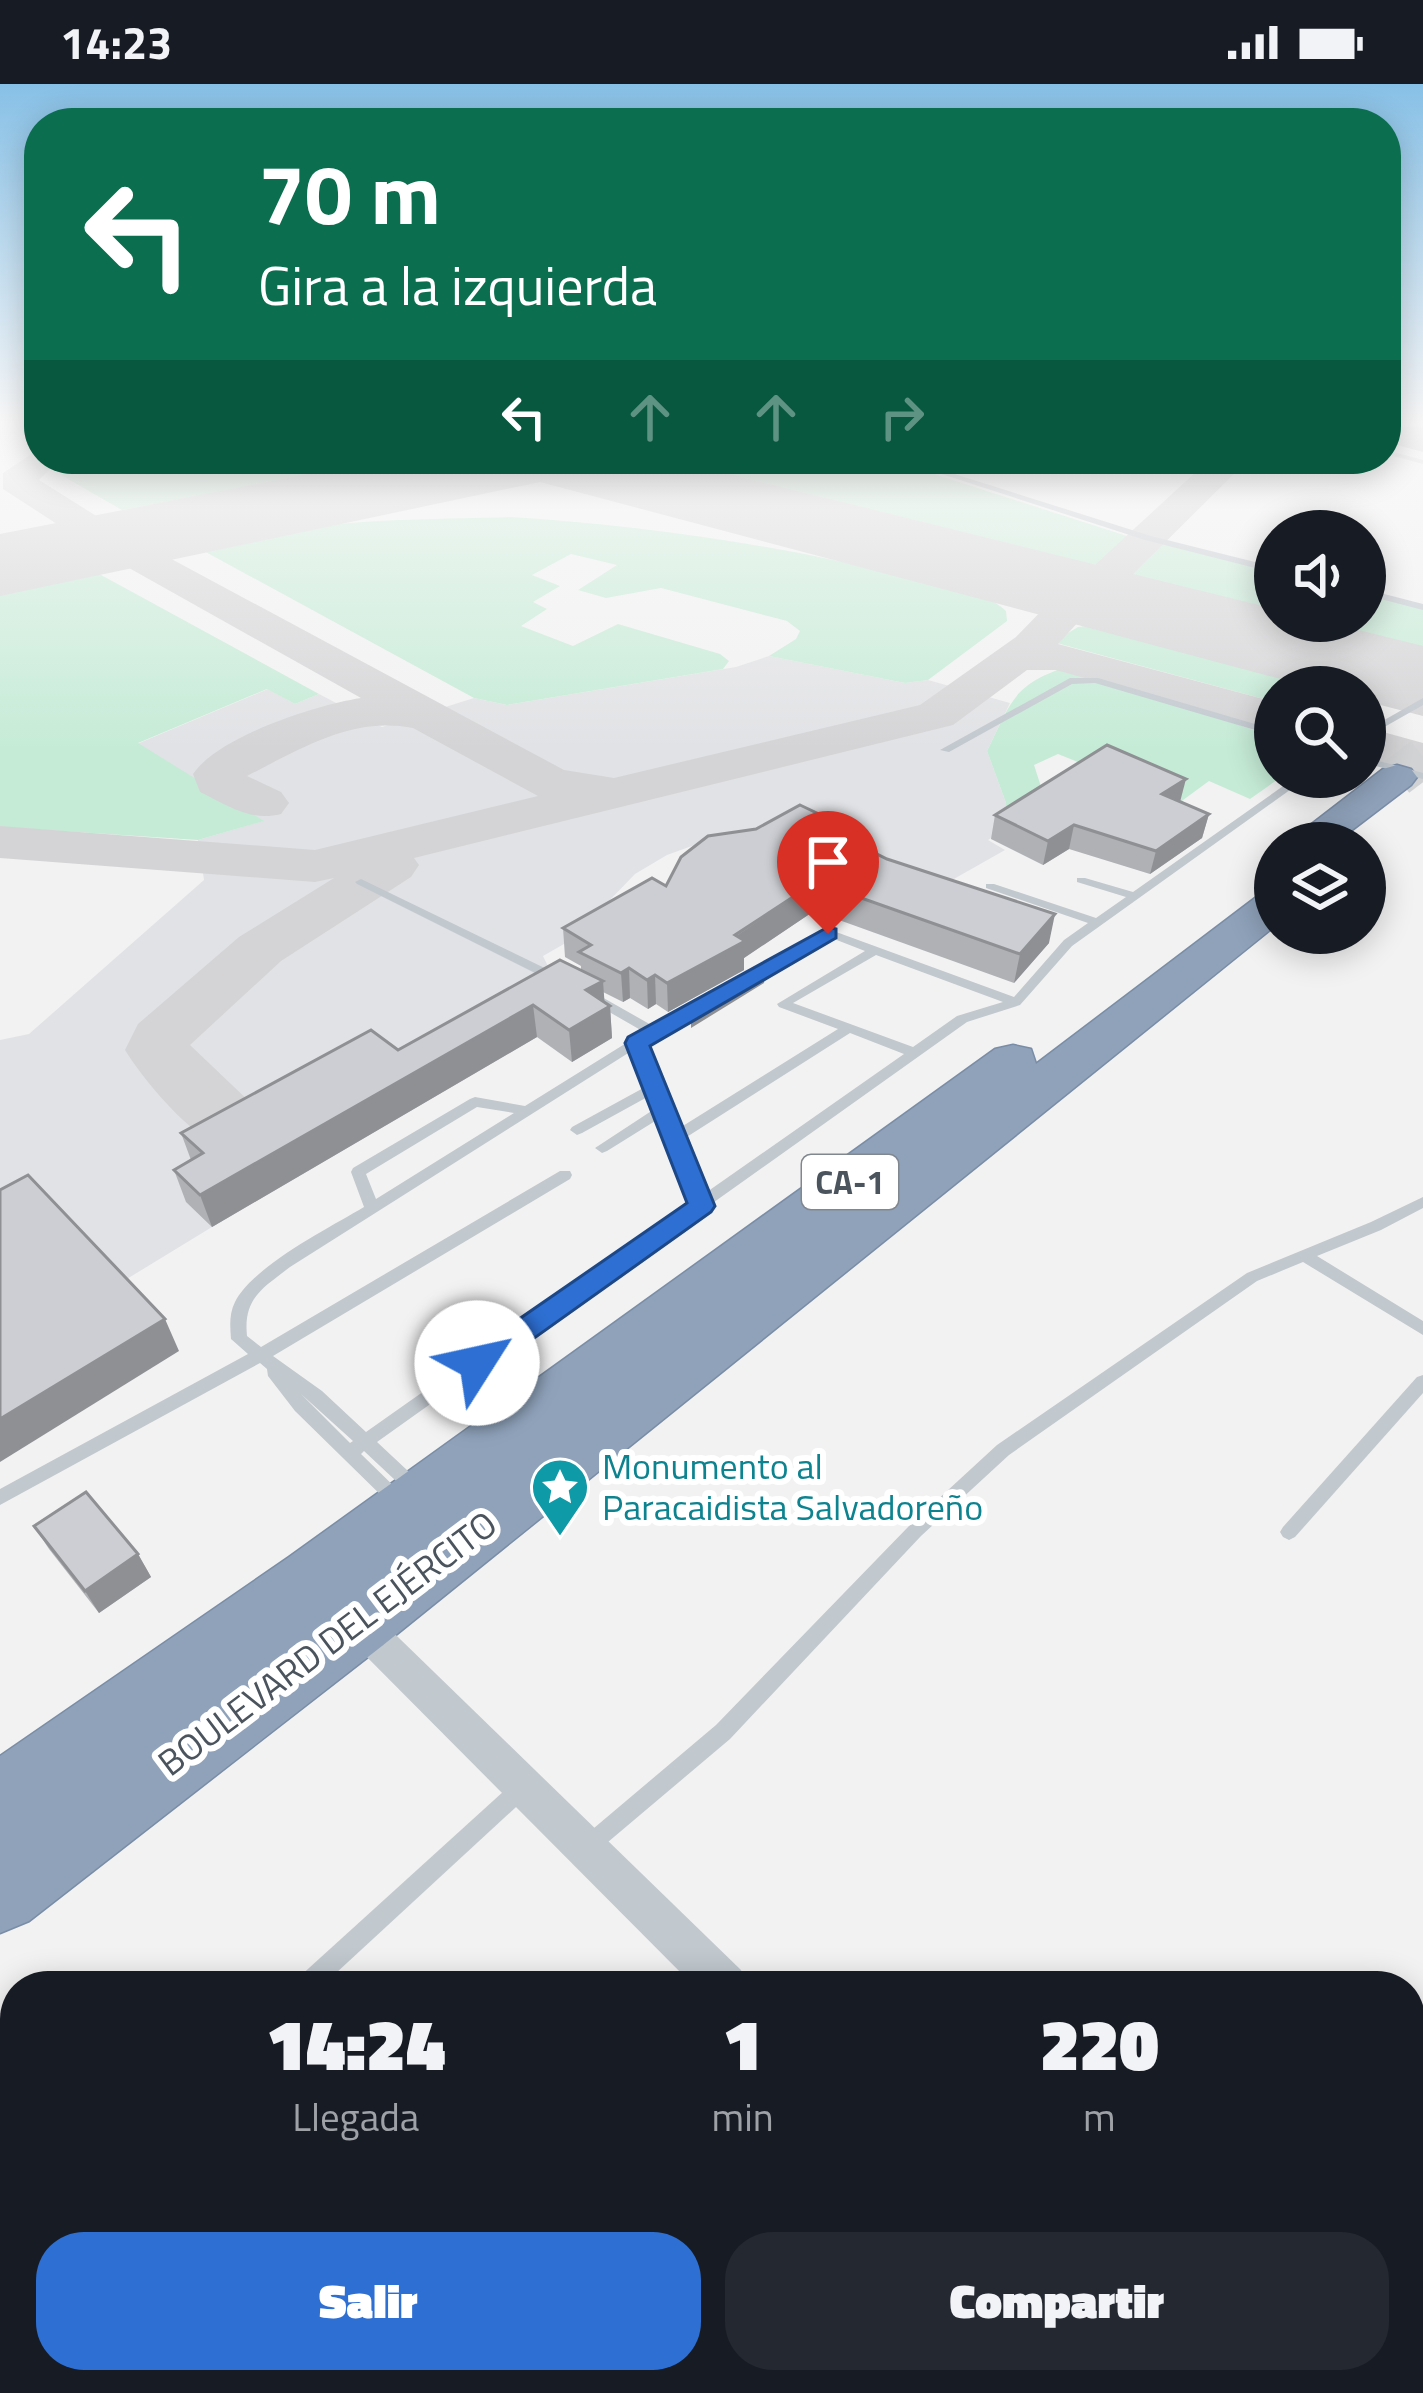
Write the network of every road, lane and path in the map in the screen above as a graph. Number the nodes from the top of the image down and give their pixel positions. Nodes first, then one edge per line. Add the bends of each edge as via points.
1 (1134, 534) edge
2 (1254, 565) edge
3 (1386, 597) edge
4 (1423, 607) edge
5 (1423, 701) edge
6 (1386, 722) edge
7 (1254, 727) edge
8 (945, 750) dead end
9 (1402, 775) edge
10 (1273, 798) edge
11 (1337, 822) edge
12 (1368, 822) edge
13 (1081, 880) dead end
14 (361, 882) dead end
15 (1254, 884) edge
16 (990, 886) dead end
17 (1135, 896) junction
18 (1254, 920) edge
19 (1096, 922) junction
20 (874, 952) junction
21 (1016, 1002) junction
22 (848, 1029) junction
23 (653, 1032) junction
24 (637, 1043) junction
25 (915, 1053) junction
26 (655, 1087) junction
27 (664, 1109) junction
28 (528, 1111) junction
29 (578, 1130) dead end
30 (676, 1136) junction
31 (602, 1148) dead end
32 (566, 1175) dead end
33 (1423, 1202) edge
34 (701, 1206) junction
35 (372, 1209) junction
36 (1306, 1257) junction
37 (1423, 1329) edge
38 (261, 1354) junction
39 (1423, 1382) edge
40 (357, 1448) junction
41 (0, 1498) edge
42 (437, 1523) junction
43 (1289, 1532) dead end
44 (336, 1601) junction
45 (522, 1788) junction
46 (0, 1803) edge
47 (584, 1850) junction
48 (0, 1892) edge
49 (673, 1935) junction
50 (322, 1971) edge
51 (692, 1971) edge
52 (710, 1971) edge

1 - 2 lane
3 - 4 lane
5 - 6 lane
7 - 8 lane via 1082,680
9 - 11 highway
9 - 12 highway
10 - 17 lane
13 - 17 lane
14 - 23 lane
15 - 42 highway, BOULEVARD DEL EJÉRCITO / CA-1
16 - 19 lane
17 - 19 lane
18 - 42 highway, BOULEVARD DEL EJÉRCITO / CA-1
19 - 21 lane
20 - 21 lane
20 - 22 lane via 783,1004
20 - 23 lane via 828,934
21 - 25 lane via 962,1019
22 - 25 lane
22 - 30 lane
23 - 24 lane
24 - 26 lane
24 - 28 lane
25 - 34 lane
26 - 27 lane
26 - 29 lane
27 - 30 lane
27 - 31 lane
28 - 35 lane
28 - 35 lane via 476,1102 358,1172
30 - 34 lane
32 - 38 lane
33 - 36 lane
34 - 40 lane
35 - 38 lane via 249,1291 235,1316 239,1339
36 - 37 lane
36 - 47 lane via 1252,1277 1003,1450 723,1732
38 - 40 lane
38 - 41 lane
39 - 43 lane
40 - 42 lane
42 - 44 highway, BOULEVARD DEL EJÉRCITO / CA-1
44 - 45 street
44 - 46 highway, BOULEVARD DEL EJÉRCITO / CA-1
44 - 48 highway, BOULEVARD DEL EJÉRCITO / CA-1
45 - 47 street
45 - 50 lane
47 - 49 street
49 - 51 street
49 - 52 street

